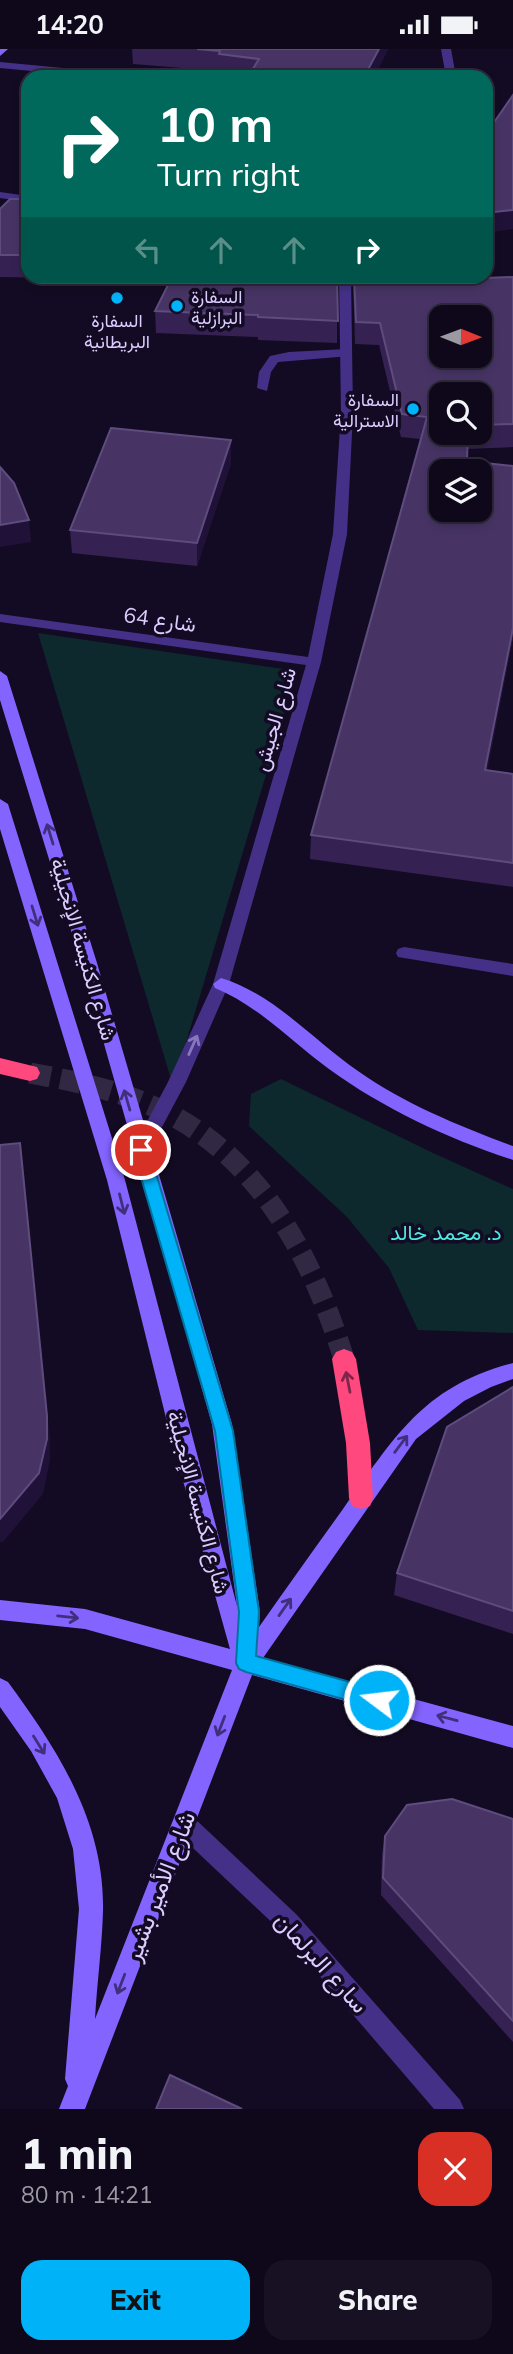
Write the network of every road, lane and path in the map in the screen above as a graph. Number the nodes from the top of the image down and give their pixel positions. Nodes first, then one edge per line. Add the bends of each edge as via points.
1 (4, 49) edge
2 (446, 49) edge
3 (0, 53) edge
4 (0, 65) edge
5 (52, 70) edge
6 (450, 70) edge
7 (0, 195) edge
8 (21, 198) edge
9 (345, 284) edge
10 (346, 353) junction
11 (263, 388) dead end
12 (0, 618) edge
13 (314, 662) junction
14 (0, 676) edge
15 (0, 804) edge
16 (404, 953) dead end
17 (513, 970) edge
18 (221, 984) junction
19 (0, 1066) edge
20 (30, 1073) tunnel mouth
21 (141, 1150) junction
22 (513, 1153) edge
23 (109, 1158) junction
24 (344, 1359) tunnel mouth
25 (513, 1371) edge
26 (361, 1498) junction
27 (0, 1610) edge
28 (246, 1663) junction
29 (0, 1689) edge
30 (513, 1737) edge
31 (184, 1824) junction
32 (74, 2103) edge
33 (452, 2109) edge

1 - 3 street
2 - 6 street
4 - 5 street
7 - 8 street
9 - 10 street, شارع الجيش
10 - 11 street via 274,359 265,372
10 - 13 street, شارع الجيش via 340,534
12 - 13 street, شارع 64
13 - 18 street, شارع الجيش
21 -> 14 street, شارع الكنيسة الإنجيلية
15 -> 23 street, شارع الكنيسة الإنجيلية
16 - 17 street
21 -> 18 street, شارع الجيش
18 - 22 street via 256,1000 378,1093 418,1115
19 - 20 highway
21 - 23 street
21 - 28 street, شارع الكنيسة الإنجيلية via 224,1431 249,1612
23 -> 28 street, شارع الكنيسة الإنجيلية via 183,1446
26 -> 24 highway via 358,1443
26 -> 25 street via 429,1413 461,1391
28 -> 26 street
27 -> 28 street via 85,1619
30 -> 28 street
28 -> 31 street, شارع الأمير بشير
29 -> 32 street via 39,1743 67,1794 85,1849 91,1909
31 -> 32 street, شارع الأمير بشير
31 - 33 street, سارع البرلمان via 289,1923

